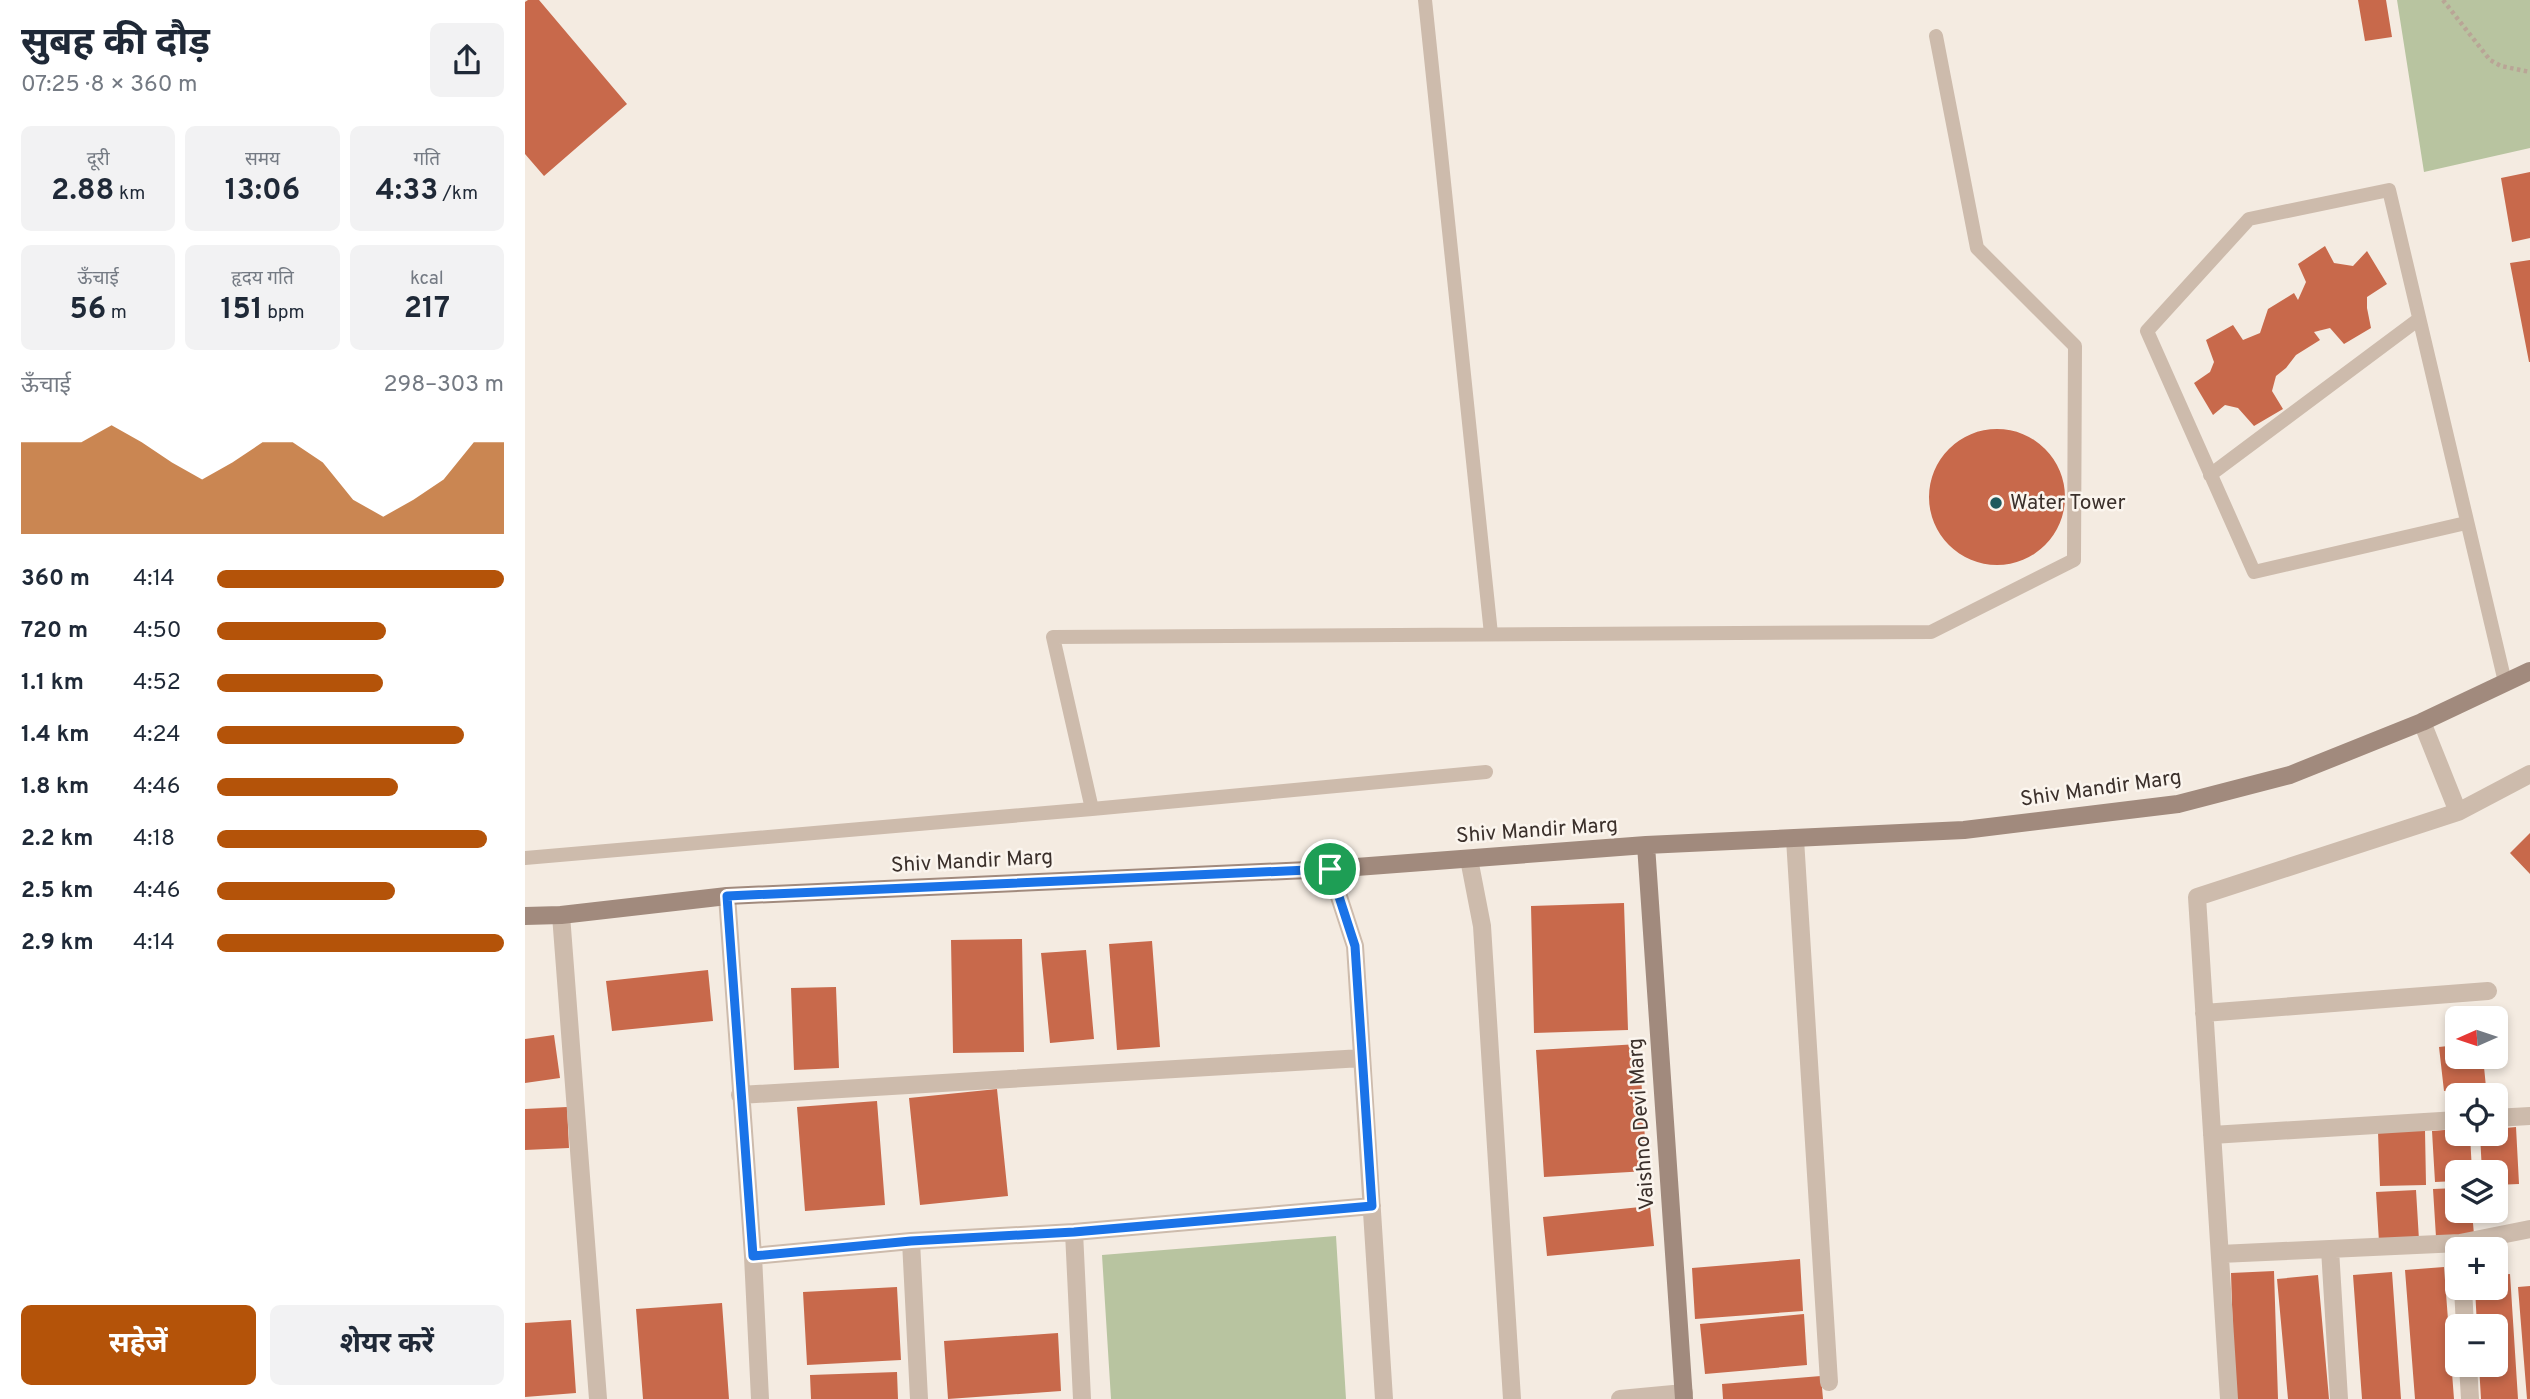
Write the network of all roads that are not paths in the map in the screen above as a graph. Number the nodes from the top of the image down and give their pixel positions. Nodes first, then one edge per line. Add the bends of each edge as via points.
1 (1425, 0) edge
2 (1936, 36) dead end
3 (2419, 319) junction
4 (2210, 475) junction
5 (2466, 523) junction
6 (1491, 634) junction
7 (2529, 670) edge
8 (2505, 682) junction
9 (2422, 722) junction
10 (1486, 772) dead end
11 (2530, 774) edge
12 (1092, 809) junction
13 (2458, 813) junction
14 (1795, 839) junction
15 (1646, 845) junction
16 (525, 858) edge
17 (1469, 859) junction
18 (1330, 869) junction
19 (727, 896) junction
20 (561, 915) junction
21 (525, 916) edge
22 (2488, 991) dead end
23 (2204, 1013) junction
24 (1362, 1058) junction
25 (740, 1095) junction
26 (2530, 1116) edge
27 (2508, 1117) edge
28 (2445, 1121) edge
29 (2211, 1135) junction
30 (1372, 1206) junction
31 (2530, 1229) edge
32 (1074, 1232) junction
33 (2498, 1237) edge
34 (911, 1241) junction
35 (2445, 1246) edge
36 (2330, 1249) junction
37 (2220, 1254) junction
38 (753, 1256) junction
39 (2469, 1377) edge
40 (1829, 1382) dead end
41 (1684, 1396) edge
42 (598, 1399) edge
43 (760, 1399) edge
44 (919, 1399) edge
45 (1082, 1399) edge
46 (1384, 1399) edge
47 (1512, 1399) edge
48 (1620, 1399) edge
49 (2229, 1399) edge
50 (2339, 1399) edge
51 (2470, 1399) edge

1 - 6 lane
2 - 6 lane via 1977,248 2075,346 2074,560 1931,632
3 - 4 lane
3 - 4 lane via 2389,190 2249,219 2147,331
3 - 5 lane
4 - 5 lane via 2254,572
5 - 8 lane
6 - 12 lane via 1053,637
7 - 8 street, Shiv Mandir Marg
8 - 9 street, Shiv Mandir Marg
9 - 13 street
9 - 14 street, Shiv Mandir Marg via 2290,775 2178,804 1964,830
10 - 12 lane
11 - 13 street
12 - 16 lane
13 - 23 street via 2197,897
14 - 15 street, Shiv Mandir Marg
14 - 40 street
15 - 17 street, Shiv Mandir Marg
15 - 41 street, Vaishno Devi Marg
17 - 18 street, Shiv Mandir Marg
17 - 47 street via 1482,926
18 - 19 street, Shiv Mandir Marg
18 - 24 street via 1355,946
19 - 20 street, Shiv Mandir Marg
19 - 25 street
20 - 21 street, Shiv Mandir Marg
20 - 42 street
22 - 23 street
23 - 29 street
24 - 25 street
24 - 30 street
25 - 38 street
26 - 27 street
28 - 29 street
29 - 37 street
30 - 32 street
30 - 46 street
31 - 33 street
32 - 34 street
32 - 45 street
34 - 38 street
34 - 44 street
35 - 36 street
36 - 37 street
36 - 50 street
37 - 49 street
38 - 43 street
39 - 51 street
41 - 48 street

